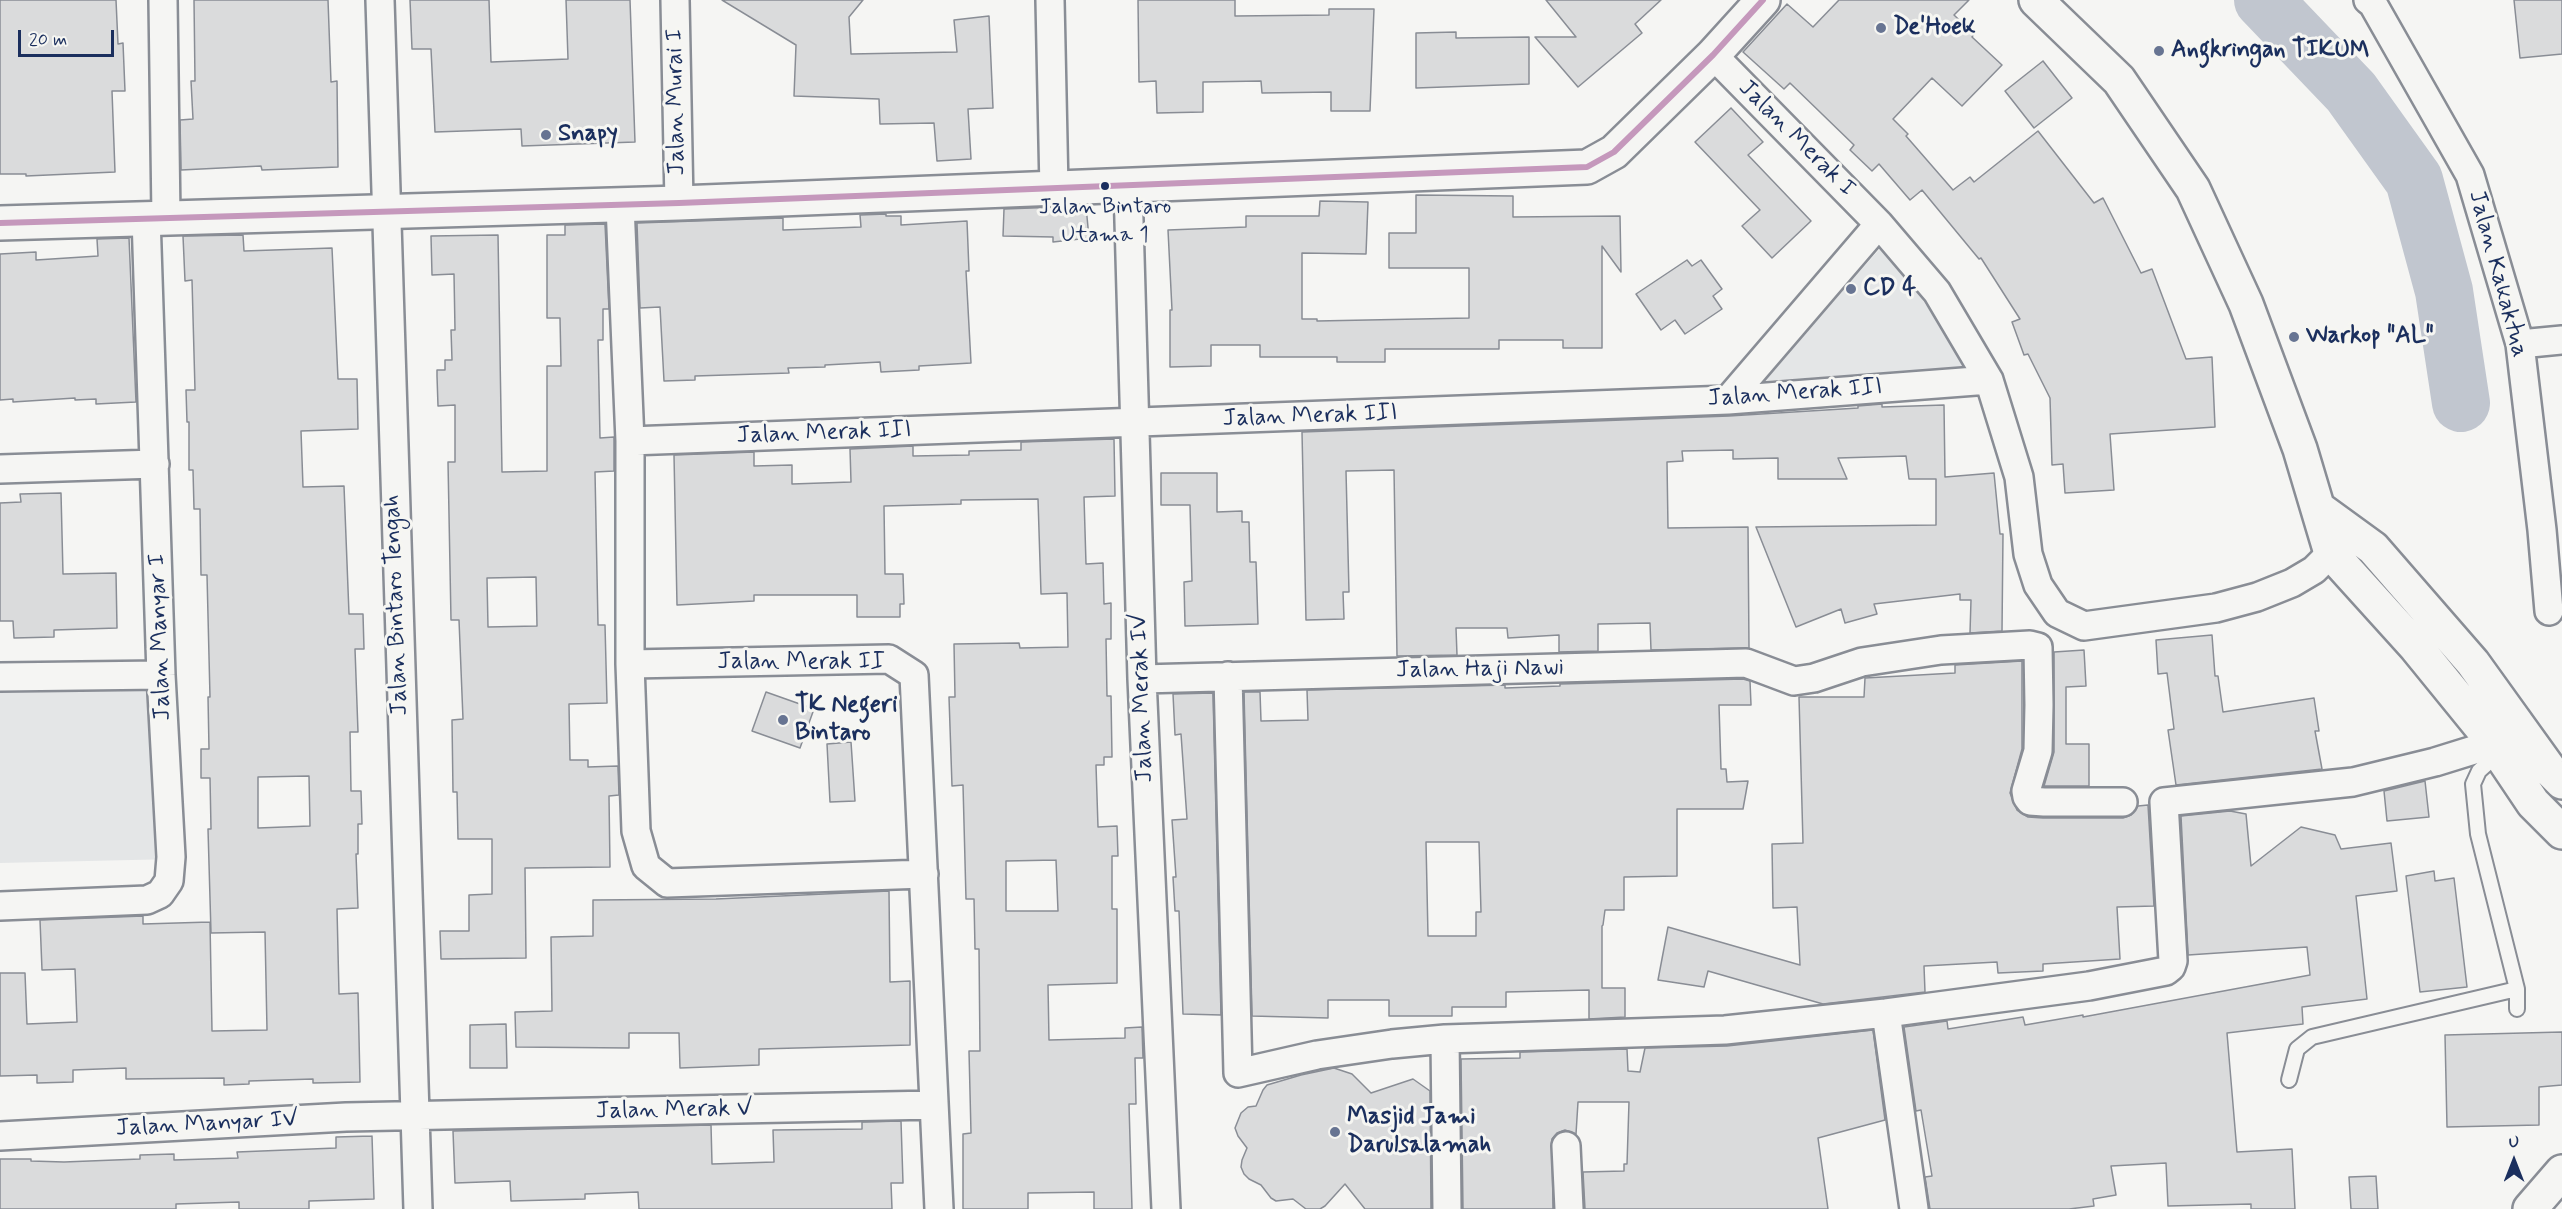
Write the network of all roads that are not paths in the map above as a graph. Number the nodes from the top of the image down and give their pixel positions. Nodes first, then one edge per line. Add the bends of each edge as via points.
1 (163, 0) edge
2 (380, 0) edge
3 (675, 0) edge
4 (1050, 0) edge
5 (1763, 0) edge
6 (2036, 0) edge
7 (2372, 1) edge
8 (1713, 55) junction
9 (1128, 186) junction
10 (1054, 189) junction
11 (679, 203) junction
12 (620, 205) junction
13 (384, 212) junction
14 (156, 217) junction
15 (0, 223) edge
16 (1880, 224) junction
17 (2562, 340) edge
18 (2520, 344) junction
19 (1989, 380) junction
20 (1728, 400) junction
21 (1134, 422) junction
22 (630, 441) junction
23 (155, 464) junction
24 (0, 469) edge
25 (2318, 508) junction
26 (2331, 553) junction
27 (2548, 611) dead end
28 (630, 664) junction
29 (161, 675) junction
30 (1228, 676) junction
31 (0, 677) edge
32 (1142, 679) junction
33 (2497, 736) junction
34 (2562, 782) edge
35 (2123, 802) dead end
36 (2562, 832) edge
37 (924, 874) junction
38 (0, 906) edge
39 (2517, 989) junction
40 (2517, 1009) dead end
41 (1886, 1013) junction
42 (1445, 1039) junction
43 (2289, 1080) dead end
44 (934, 1105) junction
45 (414, 1116) junction
46 (0, 1136) edge
47 (1566, 1146) dead end
48 (2562, 1172) edge
49 (2533, 1207) edge
50 (418, 1209) edge
51 (939, 1209) edge
52 (1166, 1209) edge
53 (1447, 1209) edge
54 (1569, 1209) edge
55 (1914, 1209) edge

1 - 14 street, Jalan Manyar I
2 - 13 street, Jalan Bintaro Tengah
3 - 11 street, Jalan Murai I
4 - 10 street
5 - 8 main road
6 - 25 main road via 2119,80 2193,189 2246,304
7 - 18 street, Jalan Kakaktua via 2470,175
8 - 9 main road via 1614,152 1587,167
8 - 16 street, Jalan Merak I
9 - 10 main road
9 - 21 street, Jalan Merak IV
10 - 11 main road
11 - 12 main road
12 - 13 main road
12 - 22 street
13 - 14 main road
13 - 45 street, Jalan Bintaro Tengah
14 - 15 main road
14 - 23 street, Jalan Manyar I
16 - 19 street, Jalan Merak I via 1937,292
16 - 20 street
17 - 18 street
18 - 27 street, Jalan Kakaktua
19 - 20 street, Jalan Merak III
19 - 26 street, Jalan Merak I via 2019,477 2028,554 2038,585 2058,613 2084,626 2216,608 2292,583 2314,570
20 - 21 street, Jalan Merak III
21 - 22 street, Jalan Merak III
21 - 32 street, Jalan Merak IV
22 - 28 street
23 - 24 street
23 - 29 street, Jalan Manyar I
25 - 26 main road
25 - 33 main road via 2373,548 2473,663
26 - 33 main road via 2449,688
28 - 37 street via 636,831 646,866 667,883
28 - 37 street, Jalan Merak II via 889,659 914,675
29 - 31 street
29 - 38 street, Jalan Manyar I via 169,880 159,894 147,900
30 - 32 street, Jalan Haji Nawi
30 - 35 street, Jalan Haji Nawi via 1746,663 1794,681 1862,662 1941,650 2030,645 2038,647 2038,751 2026,797 2044,802
30 - 42 street via 1238,1073 1317,1055
32 - 52 street, Jalan Merak IV
33 - 34 main road
33 - 36 main road via 2532,803
33 - 39 lane via 2473,784 2478,834
33 - 41 street via 2436,762 2353,782 2164,802 2171,967 2090,986
37 - 44 street, Jalan Merak II
39 - 40 lane
39 - 43 lane via 2312,1037 2297,1049
41 - 42 street via 1725,1030
41 - 55 street
42 - 53 street
44 - 45 street, Jalan Merak V
44 - 51 street, Jalan Merak II
45 - 46 street, Jalan Manyar IV
45 - 50 street, Jalan Bintaro Tengah
47 - 54 street
48 - 49 main road

